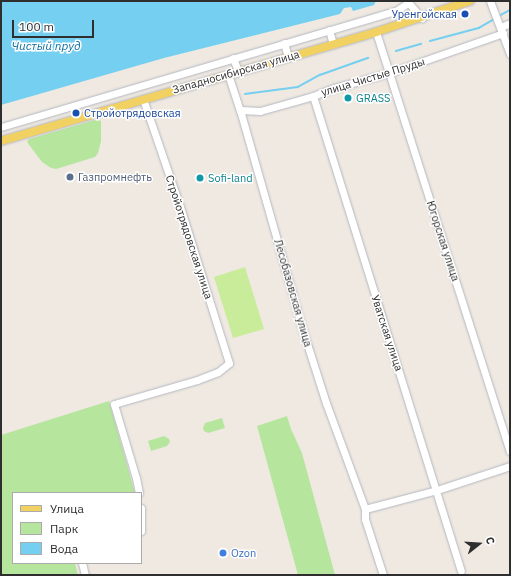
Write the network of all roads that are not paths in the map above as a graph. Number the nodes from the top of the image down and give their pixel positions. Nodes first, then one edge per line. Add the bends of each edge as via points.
1 (470, 1) edge
2 (490, 1) edge
3 (407, 2) edge
4 (422, 18) junction
5 (510, 23) edge
6 (329, 30) junction
7 (502, 30) junction
8 (376, 32) junction
9 (284, 43) junction
10 (333, 44) junction
11 (510, 54) edge
12 (288, 57) junction
13 (234, 58) junction
14 (238, 71) junction
15 (389, 73) junction
16 (228, 74) junction
17 (313, 96) junction
18 (143, 99) junction
19 (68, 107) junction
20 (240, 110) junction
21 (69, 120) junction
22 (1, 127) edge
23 (1, 141) edge
24 (510, 451) edge
25 (510, 466) edge
26 (437, 490) junction
27 (139, 492) edge
28 (365, 508) junction
29 (82, 564) edge
30 (461, 570) dead end
31 (86, 575) edge
32 (383, 575) edge

1 - 4 main road, Западносибирская улица
2 - 7 street
3 - 4 street
3 - 6 street via 396,11
4 - 8 main road, Западносибирская улица
5 - 7 street, улица Чистые Пруды
6 - 9 street
6 - 10 street
7 - 11 street
7 - 15 street, улица Чистые Пруды
8 - 10 main road, Западносибирская улица
8 - 15 street, Югорская улица
9 - 12 street
9 - 13 street
10 - 12 main road, Западносибирская улица
12 - 14 main road, Западносибирская улица
13 - 14 street
13 - 19 street
14 - 16 main road, Западносибирская улица
15 - 17 street, улица Чистые Пруды
15 - 24 street, Югорская улица
16 - 18 main road, Западносибирская улица
16 - 20 street, Лесобазовская улица
17 - 20 street, улица Чистые Пруды via 260,111
17 - 26 street, Уватская улица
18 - 21 main road, Западносибирская улица
18 - 27 street, Стройотрядовская улица via 180,207 228,363 218,372 197,380 114,404
19 - 21 street
19 - 22 street
20 - 28 street, Лесобазовская улица via 303,331 326,403
21 - 23 main road, Западносибирская улица
25 - 26 street
26 - 28 street
26 - 30 street, Уватская улица
28 - 32 street, Лесобазовская улица via 365,519
29 - 31 street

